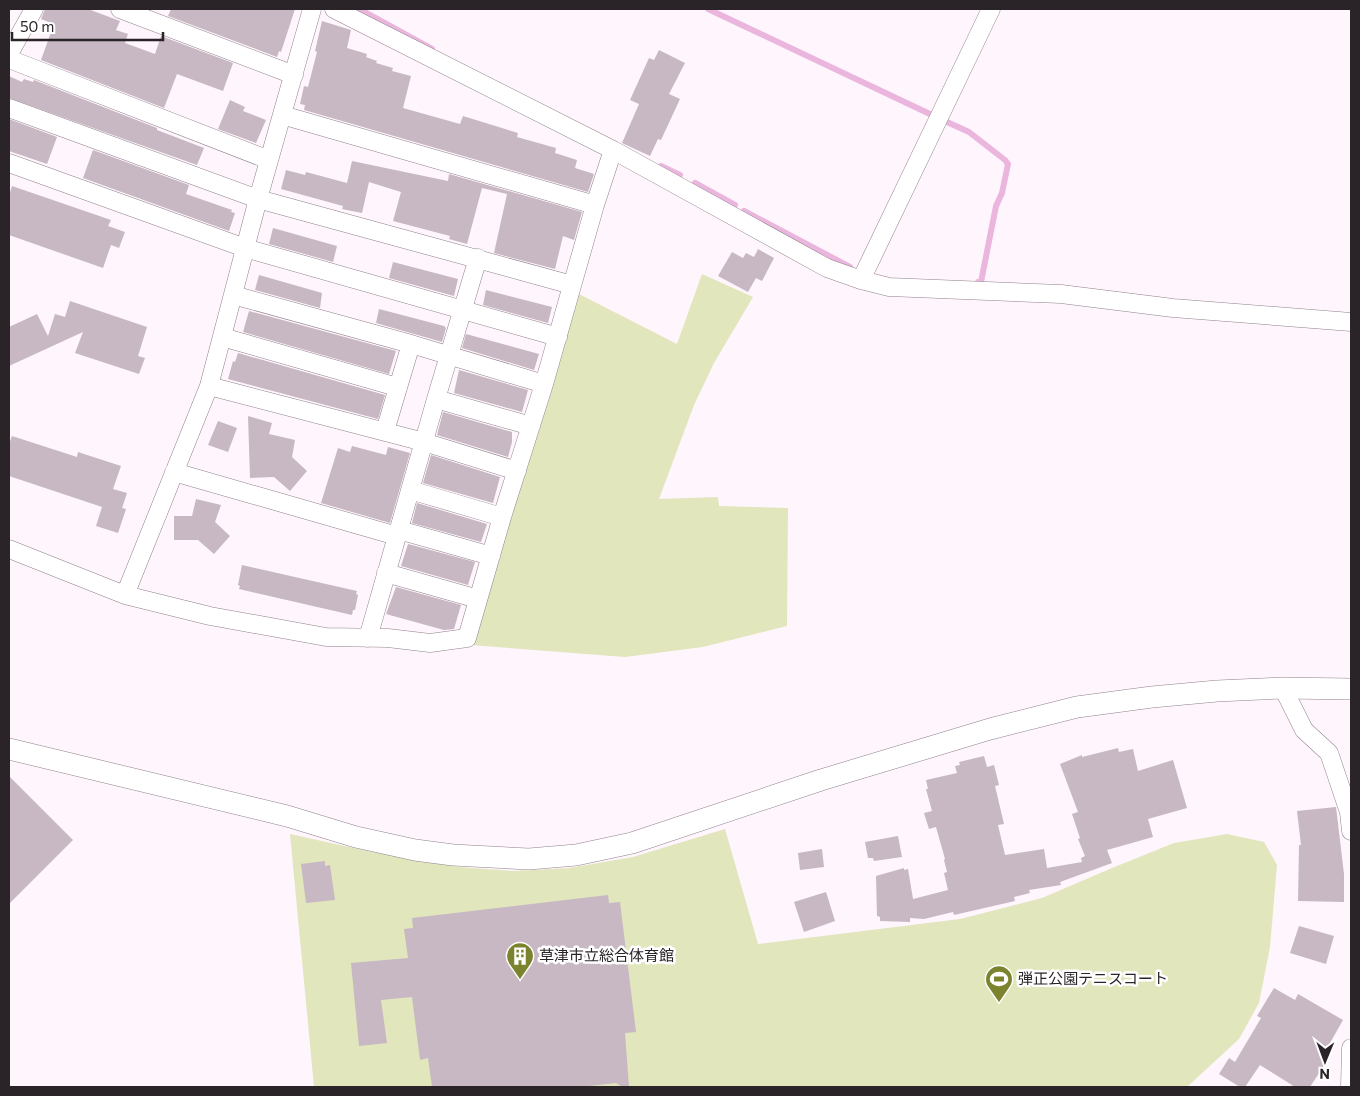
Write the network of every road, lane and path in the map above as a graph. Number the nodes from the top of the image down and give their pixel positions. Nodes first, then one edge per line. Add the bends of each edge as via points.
1 (34, 9) edge
2 (120, 9) edge
3 (312, 9) edge
4 (334, 9) edge
5 (991, 9) edge
6 (10, 52) edge
7 (294, 75) junction
8 (9, 108) edge
9 (282, 115) junction
10 (613, 150) junction
11 (269, 160) junction
12 (9, 163) edge
13 (258, 199) junction
14 (595, 205) junction
15 (245, 248) junction
16 (478, 258) junction
17 (861, 280) junction
18 (572, 285) junction
19 (233, 295) junction
20 (464, 309) junction
21 (1351, 322) edge
22 (222, 337) junction
23 (558, 337) junction
24 (411, 344) junction
25 (448, 355) junction
26 (544, 384) junction
27 (209, 386) junction
28 (397, 387) junction
29 (436, 399) junction
30 (531, 426) junction
31 (384, 431) junction
32 (424, 442) junction
33 (517, 471) junction
34 (174, 472) junction
35 (410, 490) junction
36 (502, 517) junction
37 (398, 533) junction
38 (9, 549) edge
39 (491, 556) junction
40 (386, 573) junction
41 (124, 595) junction
42 (478, 599) junction
43 (368, 638) junction
44 (1283, 688) junction
45 (1351, 689) edge
46 (9, 749) edge
47 (1351, 831) edge
48 (1351, 1048) edge
49 (1350, 1087) edge

1 - 6 street
2 - 7 street
3 - 7 street
4 - 10 street
5 - 17 street
6 - 11 street
7 - 9 street
8 - 13 street
9 - 11 street
9 - 14 street
10 - 14 street
10 - 17 street via 827,268
11 - 13 street
12 - 15 street
13 - 15 street
13 - 16 street
14 - 18 street
15 - 19 street
15 - 20 street
16 - 18 street
16 - 20 street
17 - 21 street via 889,287 1061,294 1173,308
18 - 23 street
19 - 22 street
19 - 24 street
20 - 23 street
20 - 25 street
22 - 27 street
22 - 28 street
23 - 26 street
24 - 25 street
24 - 28 street
25 - 26 street
25 - 29 street
26 - 30 street
27 - 31 street
27 - 34 street
28 - 31 street
29 - 30 street
29 - 32 street
30 - 33 street
31 - 32 street
32 - 33 street
32 - 35 street
33 - 36 street
34 - 37 street
34 - 41 street
35 - 36 street
35 - 37 street
36 - 39 street
37 - 39 street
37 - 40 street
38 - 41 street
39 - 42 street
40 - 42 street
40 - 43 street
41 - 43 street via 210,616 326,637
42 - 43 street via 467,638 430,643
44 - 45 street
44 - 46 street via 1152,697 1077,707 990,729 821,780 632,843 576,856 529,859 415,850
44 - 47 street via 1304,730 1329,753 1350,812
48 - 49 street

